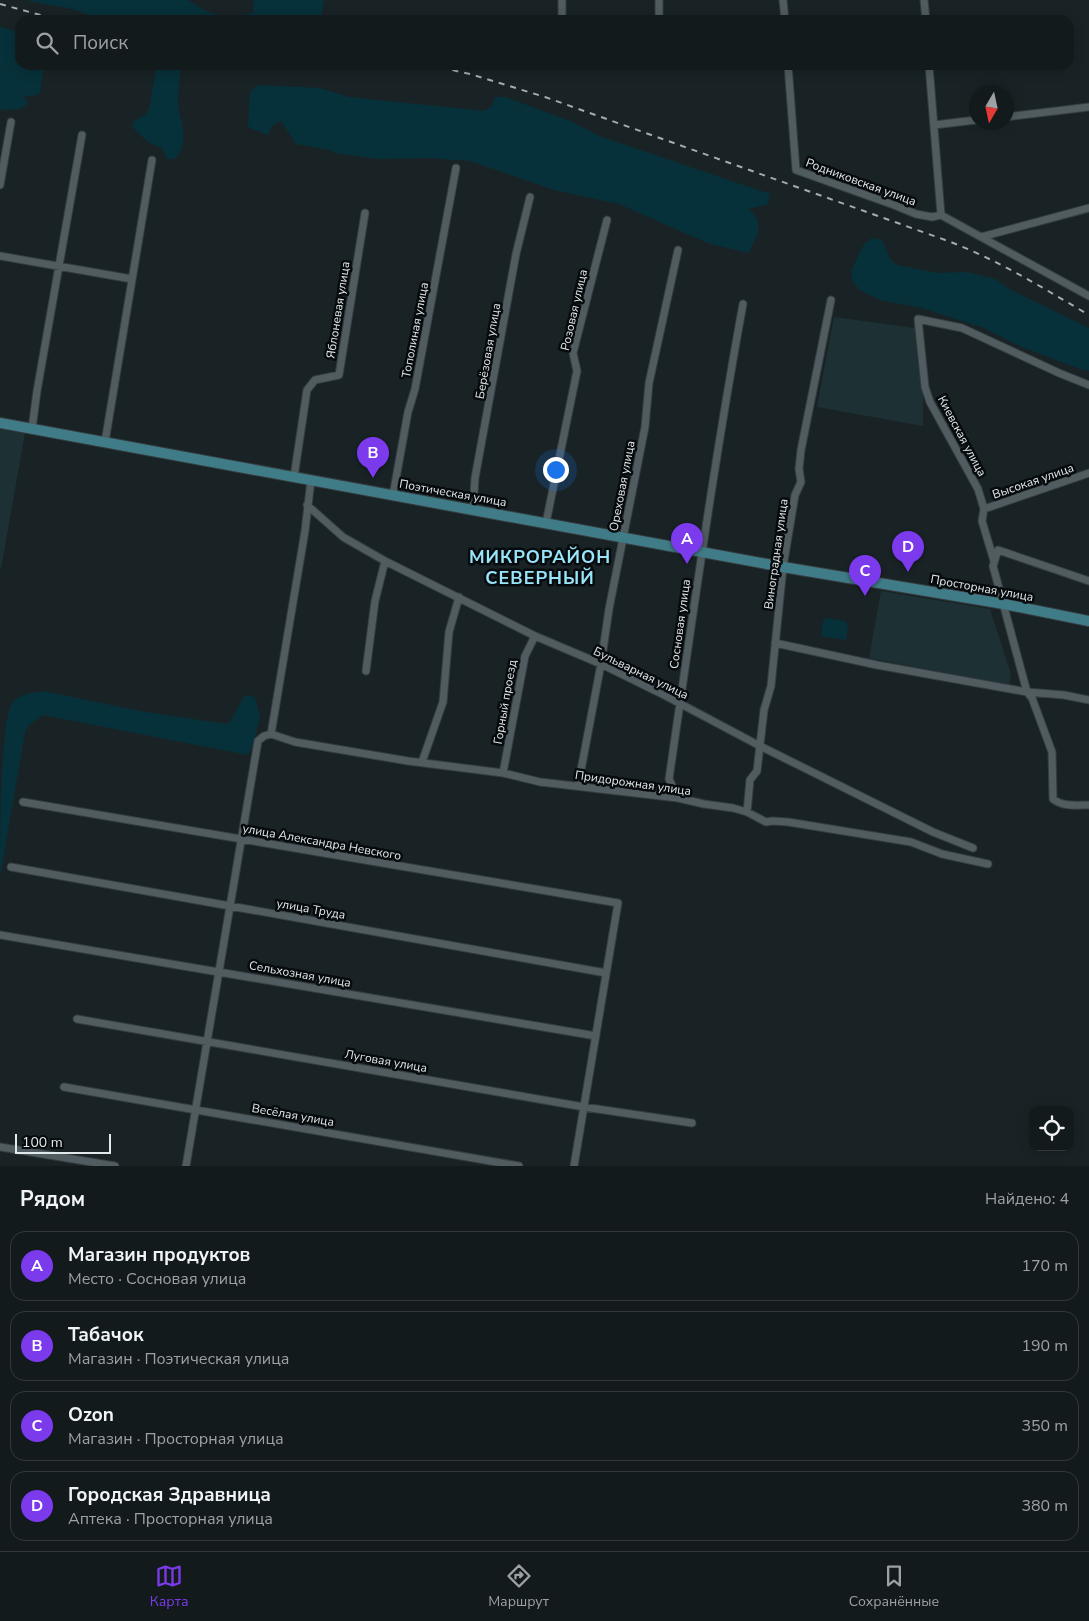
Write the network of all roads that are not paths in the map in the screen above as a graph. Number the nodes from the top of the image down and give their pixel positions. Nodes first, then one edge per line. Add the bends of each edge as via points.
1 (562, 0) edge
2 (659, 0) edge
3 (783, 0) edge
4 (924, 0) edge
5 (562, 15) edge
6 (659, 15) edge
7 (784, 15) edge
8 (926, 15) edge
9 (788, 70) edge
10 (930, 70) edge
11 (1089, 107) edge
12 (1014, 115) edge
13 (969, 121) edge
14 (11, 122) dead end
15 (934, 125) junction
16 (82, 135) dead end
17 (152, 160) dead end
18 (456, 168) dead end
19 (0, 185) edge
20 (530, 197) dead end
21 (1089, 208) edge
22 (365, 214) dead end
23 (941, 215) junction
24 (607, 220) dead end
25 (981, 237) junction
26 (678, 250) dead end
27 (0, 256) edge
28 (60, 266) junction
29 (132, 279) junction
30 (1089, 296) edge
31 (831, 300) dead end
32 (743, 304) dead end
33 (1089, 385) edge
34 (0, 423) edge
35 (32, 429) junction
36 (105, 442) junction
37 (1089, 473) edge
38 (294, 477) junction
39 (311, 480) junction
40 (392, 495) junction
41 (307, 505) junction
42 (984, 509) junction
43 (472, 510) junction
44 (546, 523) junction
45 (623, 538) junction
46 (701, 552) junction
47 (385, 561) junction
48 (994, 561) junction
49 (783, 567) junction
50 (1089, 581) edge
51 (459, 598) junction
52 (1004, 604) junction
53 (1089, 621) edge
54 (535, 636) junction
55 (775, 643) junction
56 (601, 664) junction
57 (366, 671) dead end
58 (1027, 692) junction
59 (1089, 700) edge
60 (680, 704) junction
61 (271, 734) junction
62 (760, 746) junction
63 (422, 762) junction
64 (504, 773) junction
65 (578, 786) junction
66 (678, 798) junction
67 (23, 802) dead end
68 (1089, 805) edge
69 (747, 812) junction
70 (241, 839) junction
71 (973, 848) dead end
72 (988, 864) dead end
73 (11, 867) dead end
74 (230, 906) junction
75 (0, 935) edge
76 (218, 972) junction
77 (606, 972) junction
78 (78, 1019) dead end
79 (596, 1036) junction
80 (207, 1041) junction
81 (64, 1087) dead end
82 (584, 1107) junction
83 (195, 1110) junction
84 (692, 1123) dead end
85 (0, 1147) edge
86 (115, 1166) edge
87 (186, 1166) edge
88 (519, 1166) edge
89 (574, 1166) edge

1 - 5 street
2 - 6 street
3 - 7 street
4 - 8 street
9 - 23 street, Родниковская улица via 796,170 916,214
10 - 15 street
11 - 12 street
13 - 15 street
14 - 19 street
15 - 23 street
16 - 28 street
17 - 29 street
18 - 40 street, Тополиная улица
20 - 43 street, Берёзовая улица via 516,254
21 - 25 street
22 - 38 street, Яблоневая улица via 339,375 315,380 307,390
23 - 25 street, Родниковская улица
24 - 44 street, Розовая улица via 573,353 577,371
25 - 30 street, Родниковская улица
26 - 45 street, Ореховая улица via 649,383 645,428
27 - 28 street
28 - 29 street
28 - 35 street
29 - 36 street
31 - 49 street, Виноградная улица via 801,450 801,482
32 - 46 street, Сосновая улица
33 - 42 street, Киевская улица via 962,328 918,319 925,387 930,402 978,489
34 - 35 street, Поэтическая улица
35 - 36 street, Поэтическая улица
36 - 38 street, Поэтическая улица
37 - 42 street, Высокая улица
38 - 39 street, Поэтическая улица
39 - 40 street, Поэтическая улица
39 - 41 street
40 - 43 street, Поэтическая улица
41 - 47 street, Бульварная улица via 342,537
41 - 61 street
42 - 48 street, Киевская улица via 982,521
43 - 44 street, Поэтическая улица
44 - 45 street, Поэтическая улица
45 - 46 street, Поэтическая улица
45 - 56 street, Ореховая улица
46 - 49 street, Поэтическая улица
46 - 60 street, Сосновая улица
47 - 51 street, Бульварная улица
47 - 57 street via 375,601
48 - 50 street via 998,550
48 - 52 street, Киевская улица
49 - 52 street, Просторная улица
49 - 55 street, Виноградная улица
51 - 54 street, Бульварная улица
51 - 63 street via 449,632 443,702
52 - 53 street, Просторная улица
52 - 58 street, Киевская улица
54 - 56 street, Бульварная улица
54 - 64 street, Горный проезд via 525,656
55 - 58 street
55 - 62 street, Виноградная улица
56 - 60 street, Бульварная улица
56 - 65 street, Ореховая улица
58 - 59 street
58 - 68 street, Киевская улица via 1052,752 1053,799 1066,805
60 - 62 street, Бульварная улица
60 - 66 street, Сосновая улица via 669,780
61 - 63 street, Придорожная улица via 294,742
61 - 70 street via 258,741
62 - 69 street, Виноградная улица via 756,771 750,780
62 - 71 street, Бульварная улица via 933,832
63 - 64 street, Придорожная улица
64 - 65 street, Придорожная улица via 540,782
65 - 66 street, Придорожная улица
66 - 69 street, Придорожная улица
67 - 70 street, улица Александра Невского
69 - 72 street, Придорожная улица via 766,822 788,822 911,842 942,854
70 - 74 street
70 - 77 street, улица Александра Невского via 618,904
73 - 74 street, улица Труда
74 - 76 street
74 - 77 street, улица Труда
75 - 76 street, Сельхозная улица
76 - 79 street, Сельхозная улица
76 - 80 street
77 - 79 street
78 - 80 street, Луговая улица
79 - 82 street
80 - 82 street, Луговая улица
80 - 83 street
81 - 83 street, Весёлая улица
82 - 84 street, Луговая улица
82 - 89 street
83 - 87 street
83 - 88 street, Весёлая улица
85 - 86 street

